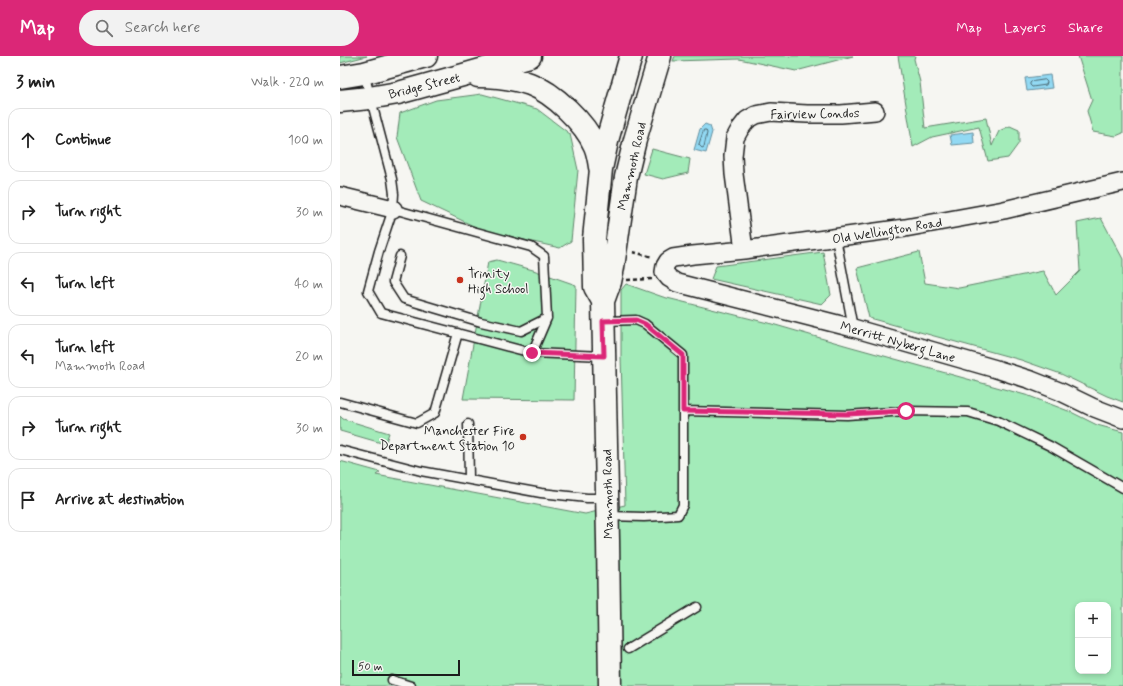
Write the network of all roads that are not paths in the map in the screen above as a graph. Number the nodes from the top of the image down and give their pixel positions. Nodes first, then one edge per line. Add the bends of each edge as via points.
1 (426, 56) edge
2 (530, 56) edge
3 (631, 56) edge
4 (660, 56) edge
5 (364, 73) junction
6 (463, 76) junction
7 (340, 77) edge
8 (369, 98) junction
9 (340, 101) edge
10 (875, 112) dead end
11 (601, 169) junction
12 (1123, 182) edge
13 (340, 196) edge
14 (393, 209) junction
15 (836, 238) junction
16 (744, 250) junction
17 (400, 256) dead end
18 (669, 278) joint
19 (603, 311) junction
20 (547, 318) junction
21 (853, 328) junction
22 (458, 333) junction
23 (532, 353) junction
24 (604, 356) junction
25 (340, 402) edge
26 (683, 411) junction
27 (1123, 419) edge
28 (468, 424) dead end
29 (340, 450) edge
30 (469, 480) junction
31 (1123, 488) edge
32 (607, 507) junction
33 (696, 607) dead end
34 (628, 649) dead end
35 (392, 680) dead end
36 (412, 686) edge
37 (610, 686) edge

1 - 5 main road, Bridge Street
2 - 6 main road, Bridge Street
3 - 11 main road, Mammoth Road
4 - 19 main road, Mammoth Road via 626,177 613,267
5 - 7 main road, Bridge Street
5 - 8 lane
6 - 8 main road, Bridge Street
6 - 11 main road via 512,79 543,90 570,112 590,136
8 - 9 main road, Bridge Street
8 - 14 lane via 392,179
10 - 16 street, Fairview Condos via 772,112 756,115 747,120 735,138 733,156
11 - 19 main road, Mammoth Road via 594,239 596,287
12 - 15 street, Old Wellington Road via 1004,210
13 - 14 street
14 - 20 lane via 531,247 544,256
14 - 22 lane via 368,291 381,313
15 - 16 street, Old Wellington Road
15 - 21 lane
16 - 18 street, Old Wellington Road via 673,258 665,266 664,272
17 - 20 lane via 393,282 404,299 521,331
18 - 21 street, Merritt Nyberg Lane via 677,283
19 - 24 main road, Mammoth Road
19 - 26 lane via 645,324 683,355
20 - 23 lane
21 - 27 street, Merritt Nyberg Lane via 1031,380
22 - 23 lane
22 - 25 lane via 435,413 417,423
23 - 24 lane
24 - 32 main road, Mammoth Road
26 - 31 lane via 847,414 906,411 968,412 998,420 1050,446
26 - 32 lane via 683,505 678,515 644,517
28 - 30 lane
29 - 30 lane via 421,471
30 - 32 lane via 587,498
32 - 37 main road, Mammoth Road
33 - 34 lane
35 - 36 lane

